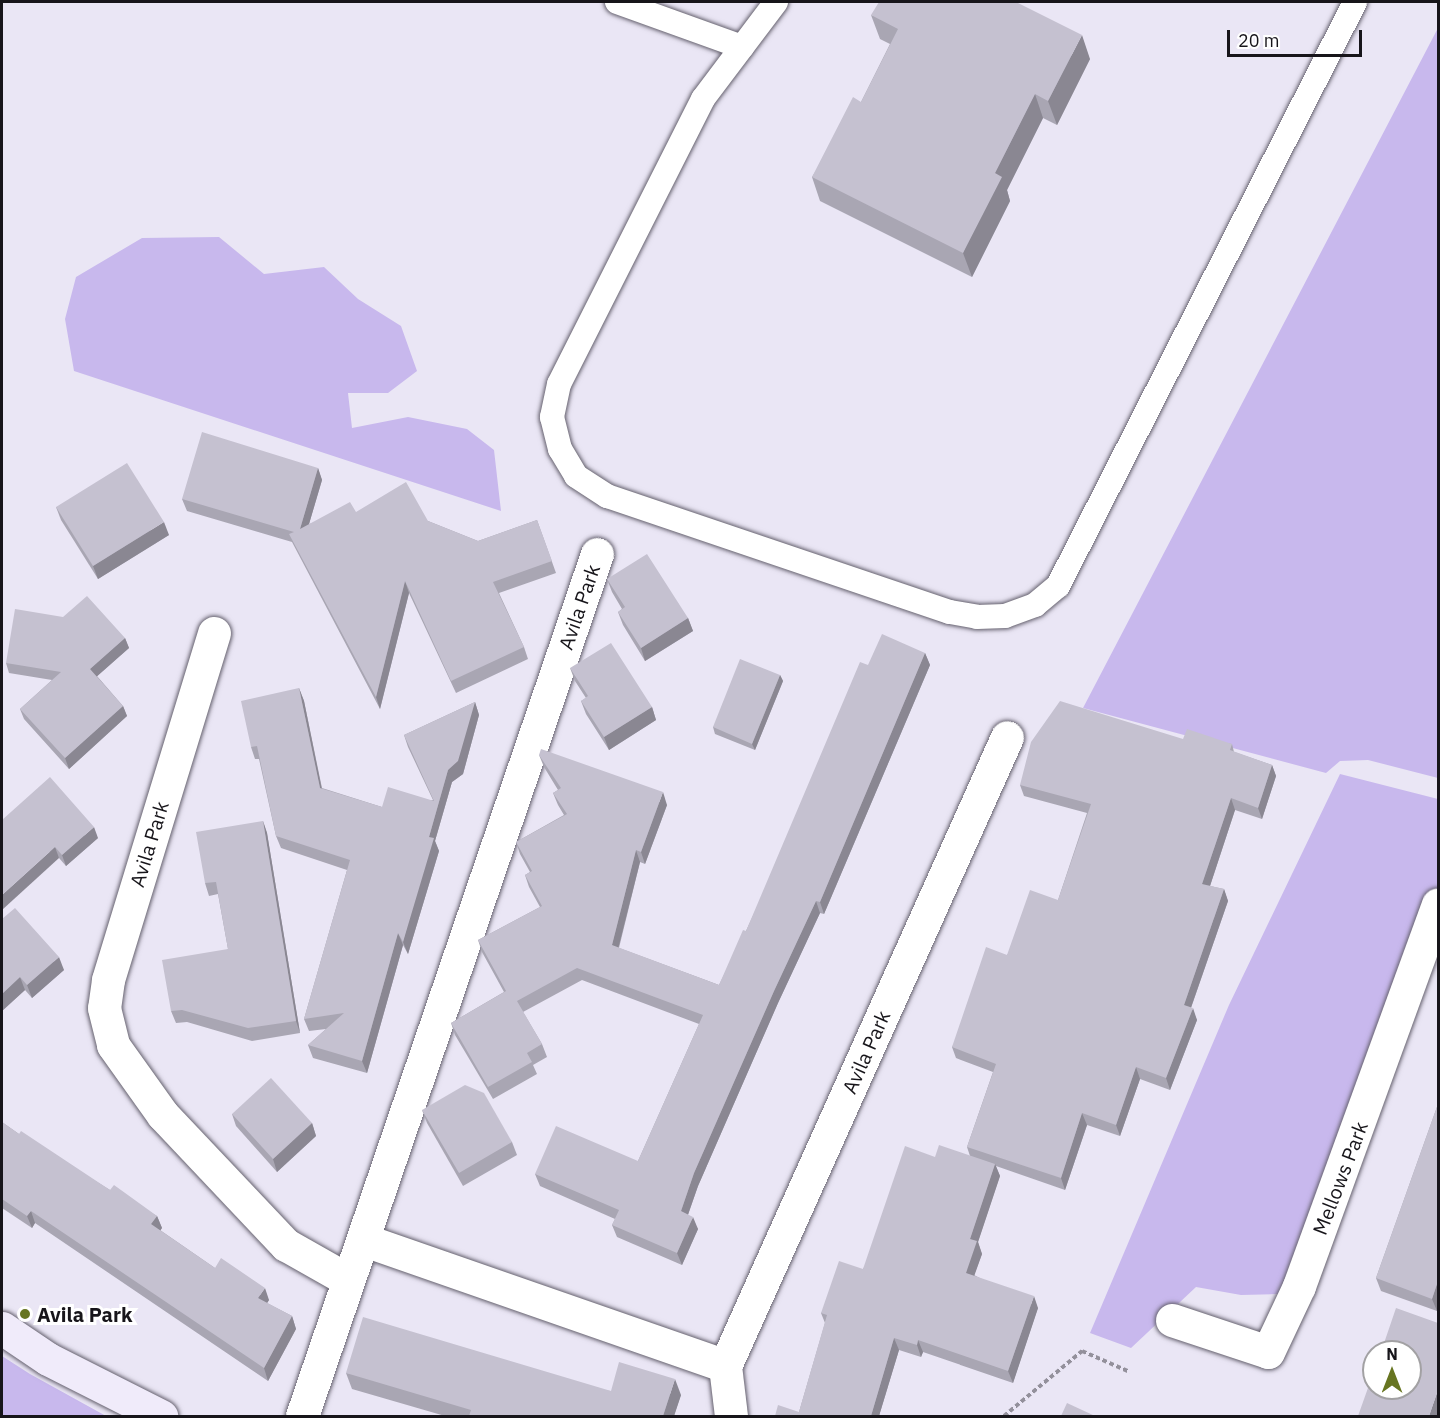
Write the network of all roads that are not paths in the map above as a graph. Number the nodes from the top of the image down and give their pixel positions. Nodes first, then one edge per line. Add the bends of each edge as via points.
1 (617, 2) edge
2 (776, 2) edge
3 (1355, 2) edge
4 (742, 47) junction
5 (597, 554) dead end
6 (214, 633) dead end
7 (1007, 737) dead end
8 (1438, 905) edge
9 (364, 1240) junction
10 (348, 1280) junction
11 (1172, 1320) dead end
12 (2, 1328) edge
13 (725, 1366) junction
14 (161, 1416) edge
15 (302, 1416) edge
16 (731, 1416) edge

1 - 4 lane
2 - 4 lane
3 - 4 lane via 1058,586 1035,605 1005,616 977,617 950,612 607,496 576,476 560,449 552,417 559,384 690,121
5 - 9 street, Avila Park
6 - 10 street, Avila Park via 108,980 104,1008 113,1044 163,1115 286,1245
7 - 13 street, Avila Park
8 - 11 street, Mellows Park via 1311,1253 1269,1352
9 - 10 street, Avila Park
9 - 13 street
10 - 15 street, Avila Park
12 - 14 street via 48,1359
13 - 16 street

